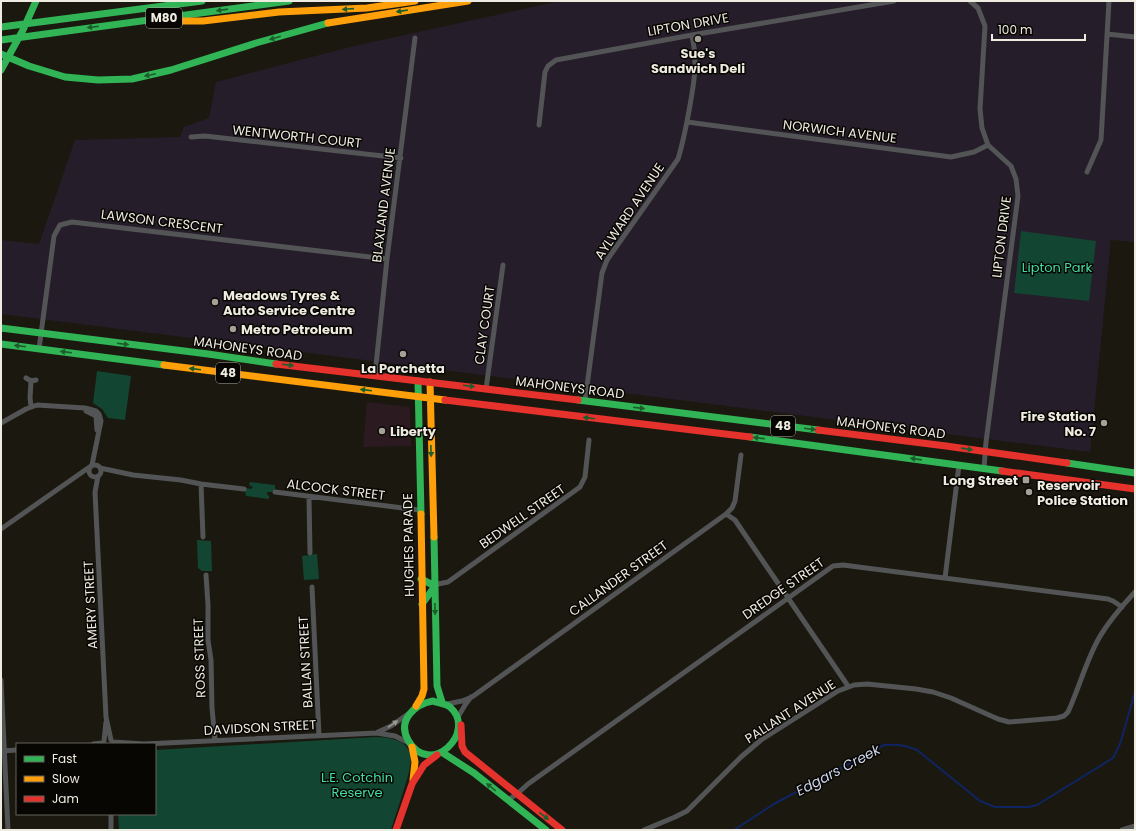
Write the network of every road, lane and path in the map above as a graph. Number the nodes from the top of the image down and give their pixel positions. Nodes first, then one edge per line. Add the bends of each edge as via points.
1 (36, 1) edge
2 (202, 1) edge
3 (289, 1) edge
4 (415, 1) edge
5 (465, 1) edge
6 (468, 1) edge
7 (894, 1) edge
8 (970, 1) edge
9 (1108, 1) edge
10 (450, 4) junction
11 (138, 21) junction
12 (1, 27) edge
13 (692, 34) junction
14 (1107, 34) junction
15 (1135, 37) edge
16 (415, 38) dead end
17 (4, 39) edge
18 (1, 54) edge
19 (1, 70) edge
20 (687, 122) junction
21 (539, 125) dead end
22 (191, 137) dead end
23 (988, 145) junction
24 (401, 158) junction
25 (1087, 172) dead end
26 (387, 259) junction
27 (503, 265) dead end
28 (1, 328) edge
29 (41, 333) junction
30 (1, 344) edge
31 (39, 349) junction
32 (375, 375) junction
33 (31, 380) dead end
34 (418, 381) junction
35 (430, 382) junction
36 (486, 389) junction
37 (418, 397) junction
38 (430, 398) junction
39 (585, 401) junction
40 (31, 406) junction
41 (744, 421) junction
42 (1, 423) edge
43 (743, 436) junction
44 (589, 440) dead end
45 (95, 451) junction
46 (985, 451) junction
47 (741, 455) dead end
48 (959, 465) junction
49 (91, 466) junction
50 (99, 467) junction
51 (984, 468) junction
52 (117, 473) junction
53 (1135, 473) edge
54 (90, 475) junction
55 (99, 475) junction
56 (72, 480) junction
57 (201, 484) junction
58 (244, 489) dead end
59 (1135, 489) edge
60 (95, 492) junction
61 (275, 492) dead end
62 (309, 497) junction
63 (419, 510) junction
64 (433, 510) junction
65 (726, 514) junction
66 (1, 529) edge
67 (203, 537) dead end
68 (310, 553) dead end
69 (206, 575) dead end
70 (945, 578) junction
71 (421, 579) junction
72 (435, 586) junction
73 (312, 587) dead end
74 (1135, 592) edge
75 (787, 598) junction
76 (422, 604) junction
77 (1122, 606) junction
78 (1, 680) edge
79 (848, 686) junction
80 (472, 697) junction
81 (445, 703) junction
82 (416, 706) junction
83 (408, 714) junction
84 (106, 717) junction
85 (458, 719) junction
86 (377, 733) junction
87 (319, 735) junction
88 (215, 740) junction
89 (103, 742) edge
90 (113, 742) edge
91 (128, 743) edge
92 (156, 743) edge
93 (410, 744) junction
94 (16, 750) edge
95 (3, 751) edge
96 (440, 754) junction
97 (412, 784) junction
98 (516, 794) junction
99 (508, 800) junction
100 (110, 815) edge
101 (1132, 829) edge
102 (8, 830) edge
103 (111, 830) edge
104 (396, 830) edge
105 (546, 830) edge
106 (562, 830) edge
107 (644, 830) edge
108 (1122, 830) edge

1 - 19 main road
2 - 12 main road, M80
3 -> 11 main road, M80
4 -> 11 main road via 367,8 279,12 203,21
5 - 10 main road
6 - 10 main road
7 - 13 street, LIPTON DRIVE
8 - 23 street, LIPTON DRIVE via 978,8 985,26 980,109 982,128
9 - 14 street
10 -> 18 main road via 324,24 171,70 116,80 64,77
11 -> 17 main road, M80
13 - 20 street, AYLWARD AVENUE via 696,72
13 - 21 street, LIPTON DRIVE via 556,60 545,72
14 - 15 street
14 - 25 street via 1101,140
16 - 24 street, BLAXLAND AVENUE
20 - 23 street, NORWICH AVENUE via 951,157 974,152
20 - 39 street, AYLWARD AVENUE via 678,159 607,260 602,273
22 - 24 street, WENTWORTH COURT via 205,136
23 - 46 street, LIPTON DRIVE via 1011,166 1018,196
24 - 26 street, BLAXLAND AVENUE
26 - 29 street, LAWSON CRESCENT via 72,222 60,225 54,236
26 - 32 street, BLAXLAND AVENUE
27 - 36 street, CLAY COURT
28 - 29 main road, MAHONEYS ROAD / 48
29 - 31 street, LAWSON CRESCENT
29 -> 32 main road, MAHONEYS ROAD / 48
31 -> 30 main road, MAHONEYS ROAD / 48
37 -> 31 main road, MAHONEYS ROAD / 48
32 - 34 main road, MAHONEYS ROAD / 48
33 - 40 street
34 - 35 main road, MAHONEYS ROAD / 48
34 - 37 main road, HUGHES PARADE
35 -> 36 main road, MAHONEYS ROAD / 48
35 - 38 main road, HUGHES PARADE
36 - 39 main road, MAHONEYS ROAD / 48
37 - 38 main road, MAHONEYS ROAD / 48
37 - 63 main road, HUGHES PARADE
43 -> 38 main road, MAHONEYS ROAD / 48
38 -> 64 main road, HUGHES PARADE
39 -> 41 main road, MAHONEYS ROAD / 48
40 - 42 street
40 - 45 street via 77,409 97,415
41 - 43 main road
41 -> 46 main road, MAHONEYS ROAD / 48
48 -> 43 main road, MAHONEYS ROAD / 48
44 - 72 street, BEDWELL STREET via 584,479 580,487 448,582
45 - 49 street
45 - 50 street
46 - 51 street, LIPTON DRIVE
46 - 53 main road, MAHONEYS ROAD / 48
47 - 65 street, CALLANDER STREET via 735,501
48 - 51 main road, MAHONEYS ROAD / 48
48 - 70 street
49 - 50 street
49 - 54 street
49 - 56 street
50 - 52 street
50 - 55 street
51 - 59 main road, MAHONEYS ROAD / 48
52 - 55 street
52 - 57 street
54 - 55 street
54 - 56 street via 82,475
54 - 60 street, AMERY STREET
55 - 60 street, AMERY STREET
56 - 66 street
57 - 58 street
57 - 67 street
60 - 84 street, AMERY STREET
61 - 62 street, ALCOCK STREET
62 - 63 street, ALCOCK STREET
62 - 68 street
63 - 64 main road
63 - 71 main road, HUGHES PARADE
64 - 72 main road, HUGHES PARADE
65 - 75 street via 735,520
65 - 80 street, CALLANDER STREET
69 - 88 street, ROSS STREET
70 - 75 street, DREDGE STREET via 836,565
70 - 77 street, DREDGE STREET via 1108,599
71 - 72 main road
71 - 76 main road, HUGHES PARADE
72 - 76 main road
72 -> 81 main road, HUGHES PARADE via 437,686
73 - 87 street, BALLAN STREET
74 - 77 street, PALLANT AVENUE
75 - 79 street
75 - 98 street, DREDGE STREET
76 - 82 main road, HUGHES PARADE via 424,689
77 - 79 street, PALLANT AVENUE via 1100,637 1068,712 1061,717 1009,722 933,692 867,684
78 - 95 street
79 - 107 street, PALLANT AVENUE via 761,740 687,811
80 - 81 street, CALLANDER STREET
80 - 85 street, CALLANDER STREET
81 - 82 main road via 428,701
81 - 85 main road via 452,708
82 - 83 main road
86 -> 83 street, DAVIDSON STREET
83 - 93 main road via 405,729
84 - 89 street, AMERY STREET
84 - 90 street, AMERY STREET
85 - 96 main road via 455,739
85 - 98 main road via 462,726 462,745 465,752
86 - 87 street, DAVIDSON STREET
86 - 93 street, DAVIDSON STREET via 395,736
87 - 88 street, DAVIDSON STREET
88 - 92 street, DAVIDSON STREET
89 - 90 street, DAVIDSON STREET via 107,739
90 - 91 street, DAVIDSON STREET
93 - 96 main road via 423,753
93 - 97 main road via 415,762
94 - 95 street
95 - 102 street
96 - 97 main road via 420,769
99 -> 96 main road via 474,773
97 - 104 main road
98 - 99 street, DREDGE STREET
98 -> 106 main road
99 - 105 main road
100 - 103 street
101 - 108 street

